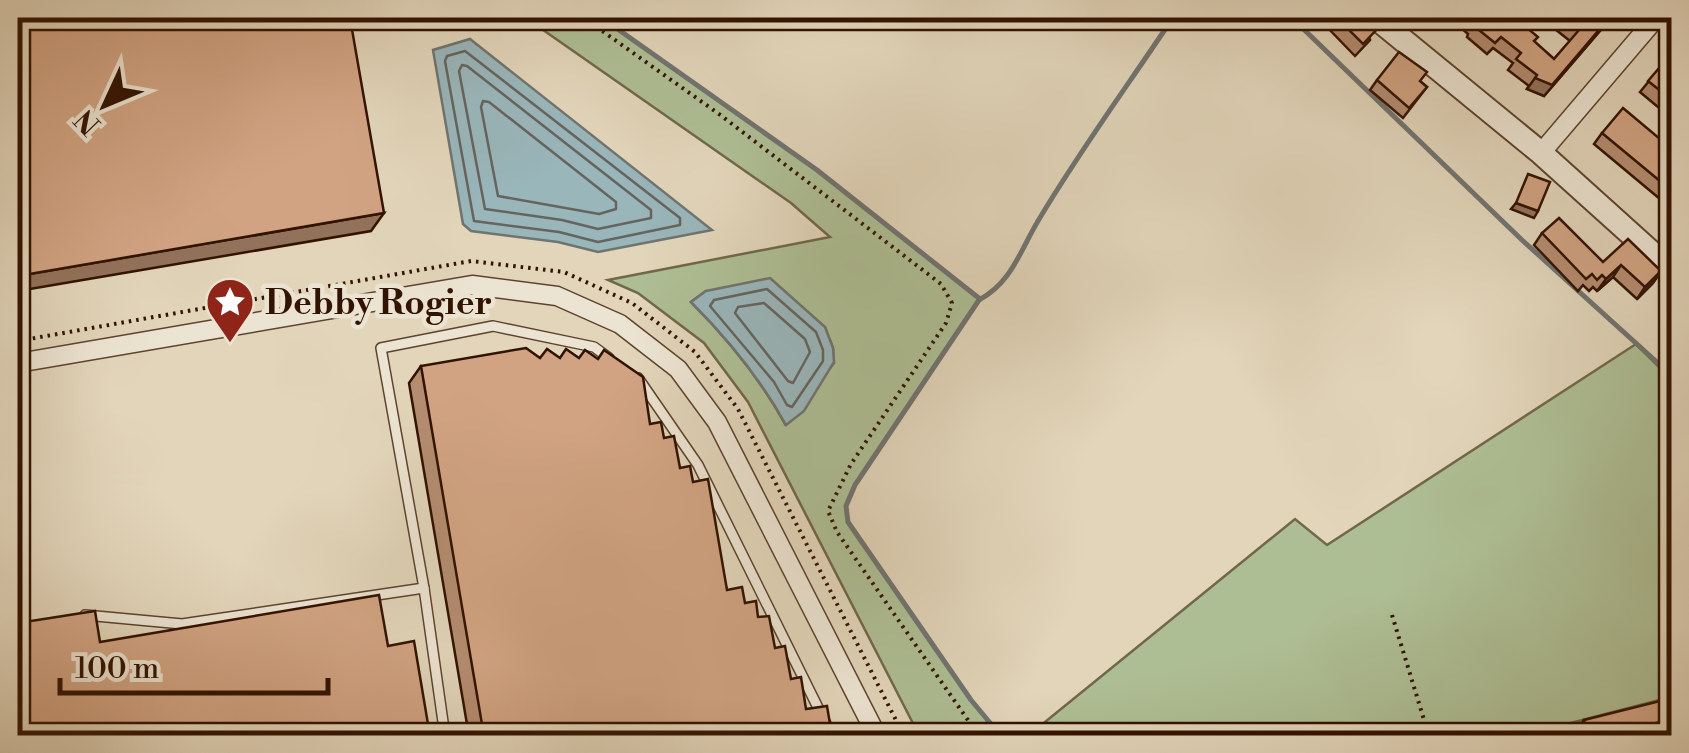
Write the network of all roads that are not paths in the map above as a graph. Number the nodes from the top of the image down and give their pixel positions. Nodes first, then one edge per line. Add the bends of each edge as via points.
1 (1376, 18) edge
2 (1656, 18) edge
3 (1540, 153) junction
4 (1672, 271) edge
5 (18, 363) edge
6 (424, 588) junction
7 (66, 618) edge
8 (446, 736) edge
9 (832, 736) edge
10 (877, 736) edge

1 - 3 street
2 - 3 street
3 - 4 street
5 - 10 street via 472,285 557,296 620,324 678,369 717,422
6 - 7 lane via 182,624
6 - 8 lane
6 - 9 lane via 381,348 494,326 594,347 638,378 698,465

